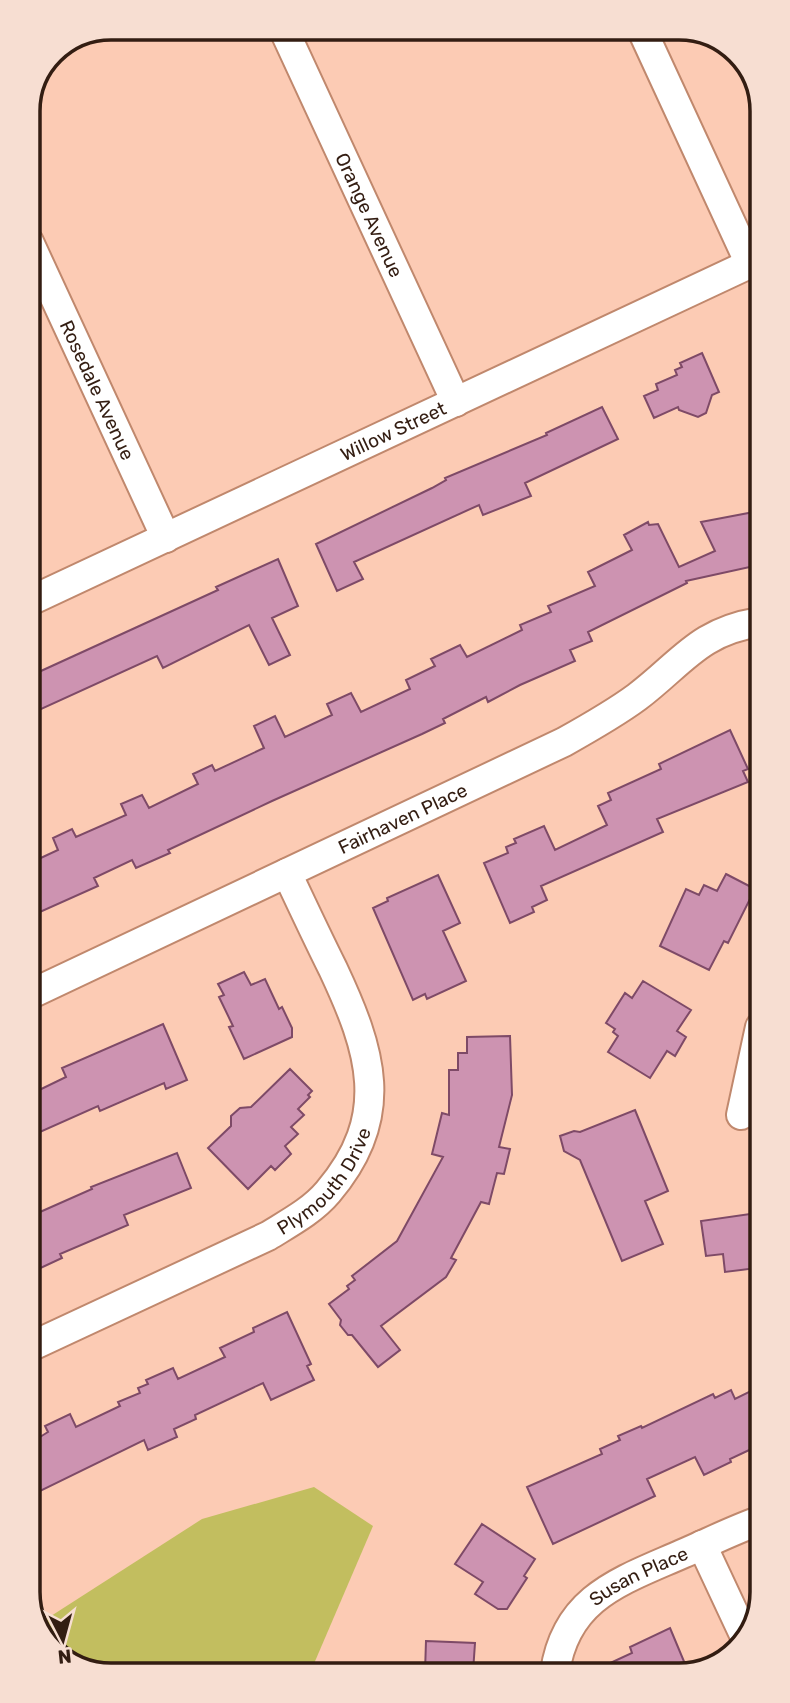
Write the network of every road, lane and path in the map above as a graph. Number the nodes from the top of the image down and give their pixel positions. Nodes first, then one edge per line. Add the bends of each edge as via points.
1 (289, 40) edge
2 (647, 40) edge
3 (750, 254) edge
4 (750, 264) edge
5 (40, 266) edge
6 (456, 402) junction
7 (166, 538) junction
8 (40, 596) edge
9 (750, 624) edge
10 (287, 873) junction
11 (40, 990) edge
12 (750, 1073) edge
13 (741, 1115) dead end
14 (40, 1342) edge
15 (750, 1525) edge
16 (702, 1545) junction
17 (740, 1626) edge
18 (556, 1663) edge

1 - 6 street, Orange Avenue
2 - 3 street
4 - 6 street, Willow Street
5 - 7 street, Rosedale Avenue
6 - 7 street, Willow Street
7 - 8 street, Willow Street
9 - 10 street, Fairhaven Place via 724,630 695,646 638,696 564,742
10 - 11 street, Fairhaven Place
10 - 14 street, Plymouth Drive via 364,1045 369,1103 347,1165 327,1193 268,1236
12 - 13 street
15 - 16 street, Susan Place
16 - 17 street
16 - 18 street, Susan Place via 612,1585 588,1603 570,1627

